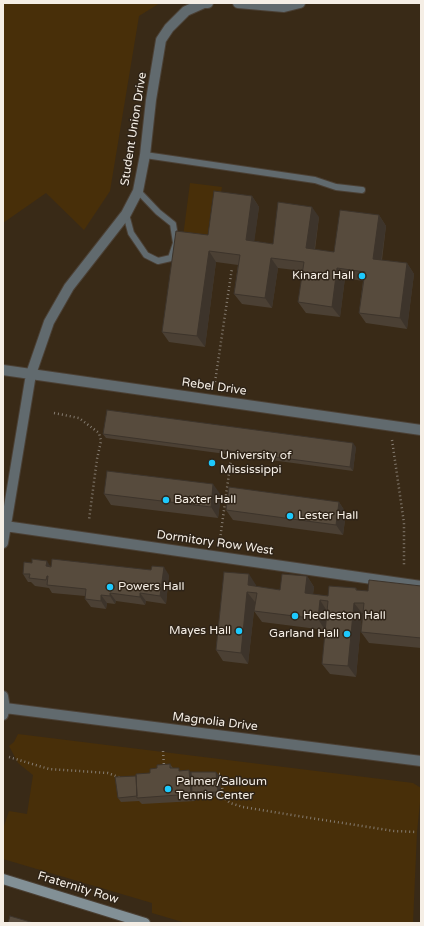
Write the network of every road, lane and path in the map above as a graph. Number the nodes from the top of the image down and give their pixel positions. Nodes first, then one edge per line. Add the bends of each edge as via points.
1 (208, 3) edge
2 (238, 3) edge
3 (300, 3) edge
4 (145, 155) junction
5 (362, 190) dead end
6 (138, 191) junction
7 (126, 214) junction
8 (232, 268) edge
9 (3, 370) edge
10 (31, 374) junction
11 (215, 382) dead end
12 (54, 413) dead end
13 (421, 430) edge
14 (392, 440) dead end
15 (231, 459) edge
16 (89, 520) dead end
17 (5, 526) junction
18 (220, 539) dead end
19 (3, 543) edge
20 (404, 565) dead end
21 (421, 586) edge
22 (3, 696) edge
23 (4, 712) edge
24 (163, 751) dead end
25 (9, 757) dead end
26 (421, 761) edge
27 (164, 768) edge
28 (214, 774) edge
29 (124, 779) edge
30 (417, 832) dead end
31 (3, 879) edge
32 (145, 923) edge

1 - 4 street, Student Union Drive via 186,11 168,28 161,40
2 - 3 street via 284,7
4 - 5 lane via 315,180 336,187
4 - 6 street, Student Union Drive
6 - 7 street, Student Union Drive
6 - 7 lane via 173,224 176,243 171,258 158,261 146,255 131,234
7 - 10 street, Student Union Drive via 65,294 49,322
8 - 11 path
9 - 10 street, Rebel Drive
10 - 13 street, Rebel Drive
10 - 17 street, Student Union Drive
12 - 16 path via 79,418 99,433 101,441
14 - 20 path via 404,523
15 - 18 path
17 - 19 street, Student Union Drive
17 - 21 street, Dormitory Row West
22 - 23 street
23 - 26 street, Magnolia Drive
24 - 27 path
25 - 29 path via 49,769 108,773
28 - 30 path via 221,774 223,797 230,803 243,807 394,831
31 - 32 street, Fraternity Row

